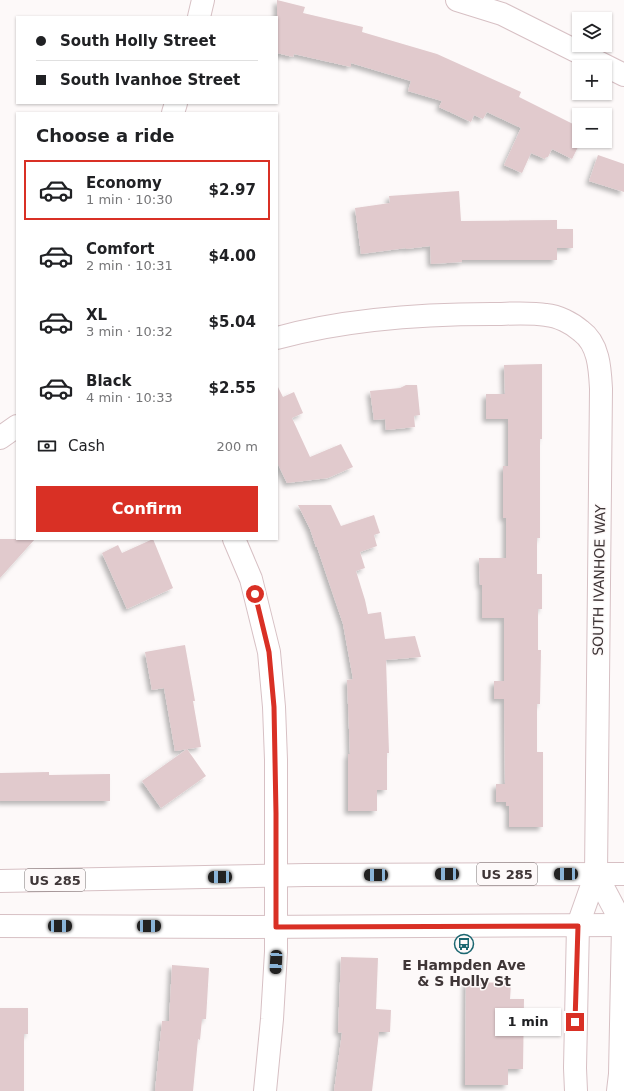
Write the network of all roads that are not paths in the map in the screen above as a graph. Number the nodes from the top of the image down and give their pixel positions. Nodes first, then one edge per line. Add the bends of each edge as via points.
1 (203, 0) edge
2 (457, 0) edge
3 (199, 16) edge
4 (624, 75) edge
5 (278, 338) edge
6 (16, 427) edge
7 (0, 438) edge
8 (234, 540) edge
9 (596, 874) junction
10 (624, 874) edge
11 (276, 876) junction
12 (0, 881) edge
13 (0, 926) edge
14 (578, 926) junction
15 (623, 926) edge
16 (276, 927) junction
17 (265, 1091) edge
18 (576, 1091) edge
19 (618, 1091) edge

1 - 3 main road
2 - 4 main road via 502,14
5 - 9 main road, SOUTH IVANHOE WAY via 382,319 448,314 546,315 569,322 583,332 594,347 600,365 601,389
6 - 7 main road
8 - 11 main road via 251,579 269,652 276,760
9 - 10 main road, US 285
9 - 11 main road, US 285
9 - 14 main road
9 - 15 main road
11 - 12 main road, US 285
11 - 16 main road
13 - 16 main road
14 - 15 main road
14 - 16 main road
14 - 18 main road
15 - 19 main road
16 - 17 main road via 273,1013

